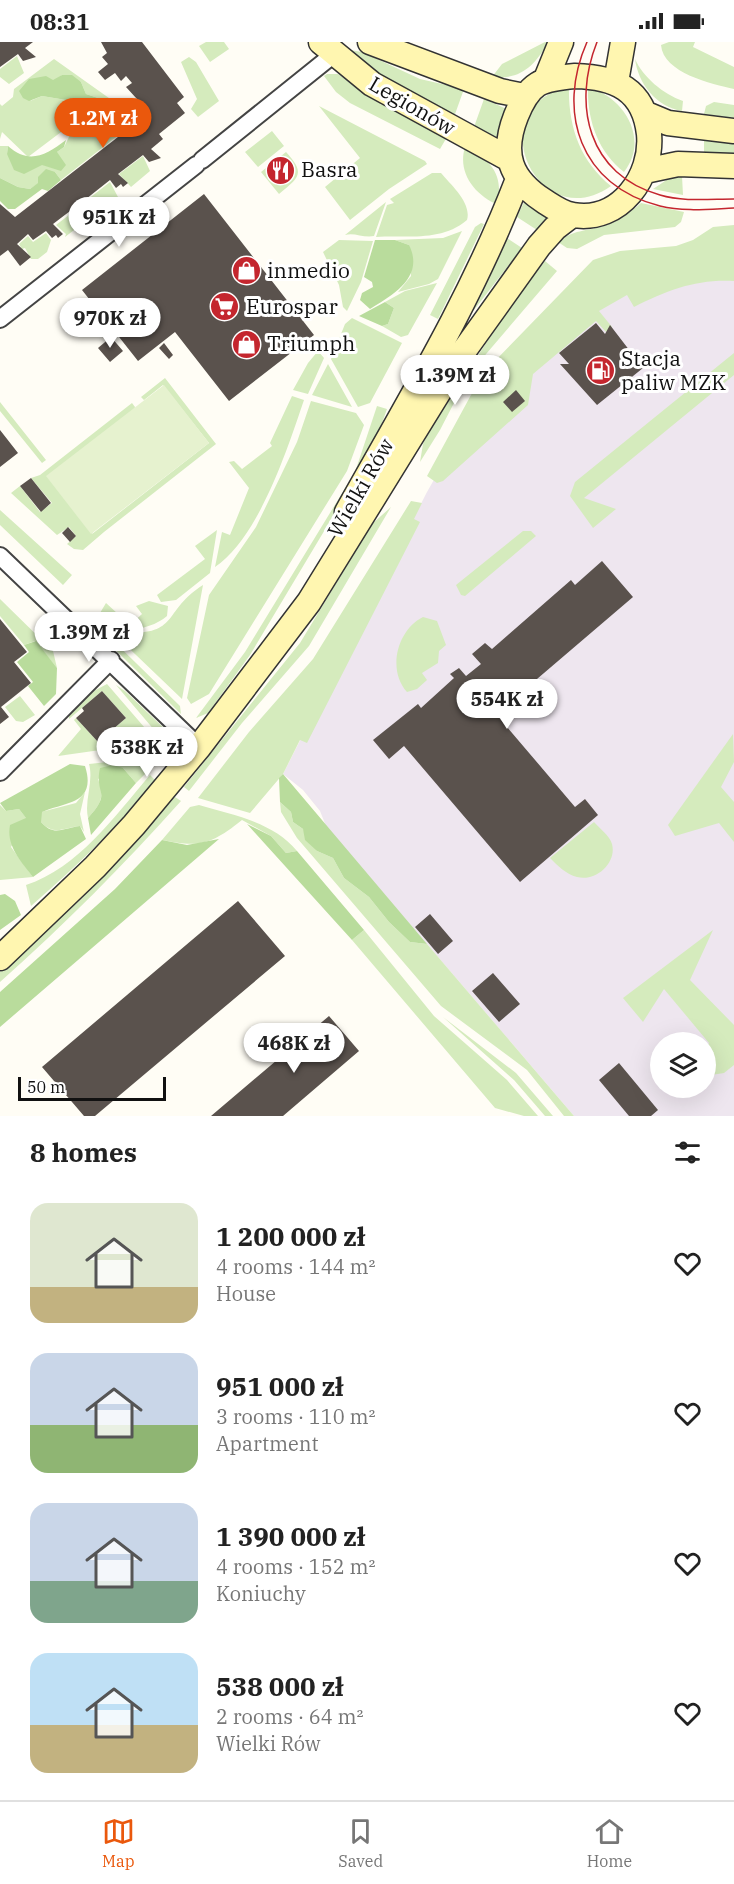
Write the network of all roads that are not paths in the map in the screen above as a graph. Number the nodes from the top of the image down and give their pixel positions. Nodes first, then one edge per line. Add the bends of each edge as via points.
1 (370, 42) edge
2 (561, 42) edge
3 (623, 42) edge
4 (328, 48) edge
5 (546, 80) junction
6 (615, 82) junction
7 (524, 96) junction
8 (644, 113) junction
9 (734, 131) edge
10 (734, 166) edge
11 (514, 169) junction
12 (645, 171) junction
13 (572, 215) junction
14 (0, 319) edge
15 (0, 556) edge
16 (111, 660) junction
17 (260, 665) junction
18 (199, 747) junction
19 (0, 772) edge
20 (52, 908) junction
21 (0, 944) edge
22 (0, 958) edge

1 - 7 street, Legionów via 500,92
2 - 5 street
3 - 6 street
4 - 11 street, Legionów via 359,76
4 - 14 street via 199,162
5 - 6 street via 575,76
5 - 7 street
6 - 8 street via 629,92
7 - 11 street via 512,125
8 - 9 street via 668,123
8 - 12 street via 649,134
10 - 12 street via 678,164
11 - 13 street via 537,196
11 - 17 street, Wielki Rów via 501,224 473,282 413,398
12 - 13 street via 638,186 616,205
13 - 17 street, Wielki Rów via 544,240 466,348 309,602
15 - 16 street
16 - 18 street
16 - 19 street
17 - 18 street, Wielki Rów
18 - 20 street, Wielki Rów via 134,825
20 - 21 street, Wielki Rów
20 - 22 street, Wielki Rów

